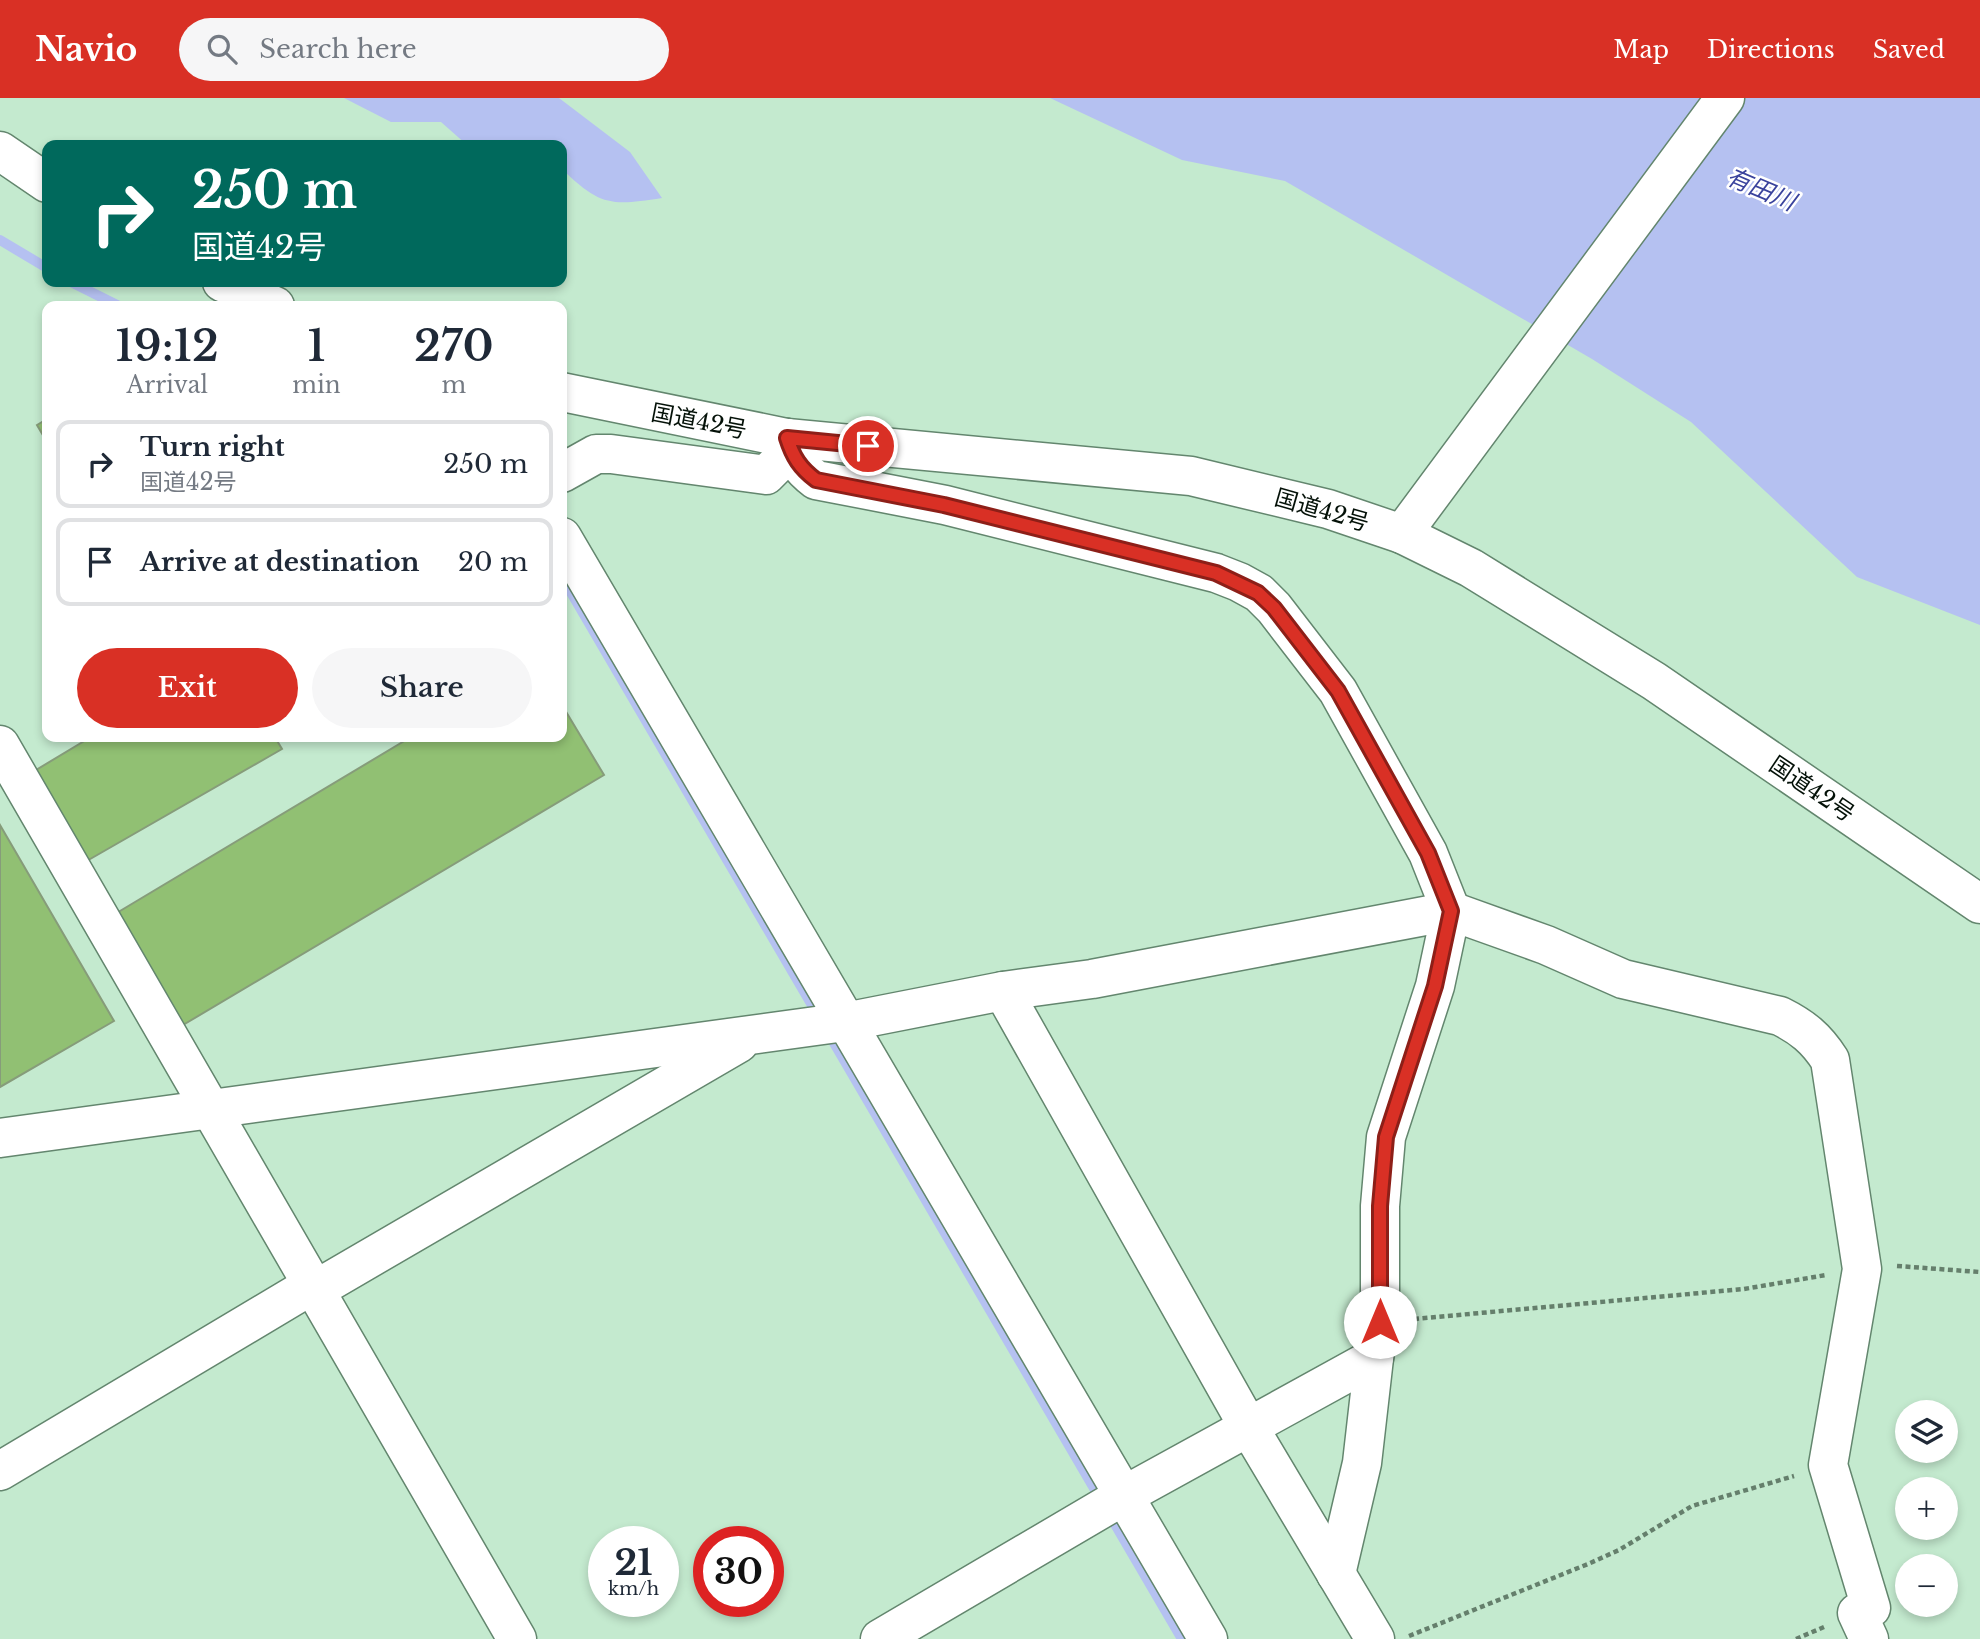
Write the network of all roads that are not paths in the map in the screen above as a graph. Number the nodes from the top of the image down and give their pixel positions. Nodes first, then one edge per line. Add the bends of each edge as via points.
1 (1725, 98) edge
2 (0, 151) edge
3 (42, 180) edge
4 (233, 287) edge
5 (264, 301) edge
6 (567, 393) edge
7 (787, 438) junction
8 (567, 470) edge
9 (766, 475) junction
10 (816, 480) junction
11 (1411, 521) junction
12 (567, 546) edge
13 (0, 745) edge
14 (12, 792) edge
15 (1980, 904) edge
16 (1451, 911) junction
17 (1003, 991) junction
18 (845, 1022) junction
19 (754, 1035) junction
20 (209, 1108) junction
21 (0, 1138) edge
22 (314, 1288) junction
23 (1377, 1340) junction
24 (1248, 1426) junction
25 (0, 1471) edge
26 (1125, 1495) junction
27 (1336, 1574) junction
28 (517, 1639) edge
29 (880, 1639) edge
30 (1209, 1639) edge
31 (1374, 1639) edge
32 (1869, 1639) edge

1 - 11 main road
2 - 3 main road
4 - 5 main road
6 - 7 main road, 国道42号
7 - 9 main road via 781,460
7 - 10 main road via 803,471
7 - 11 main road, 国道42号 via 1191,476 1328,509
8 - 9 main road via 596,454 611,454
9 - 10 main road
10 - 16 main road via 944,505 1216,573 1258,593 1288,624 1338,691 1428,853
11 - 15 main road, 国道42号 via 1471,568 1654,681
12 - 18 main road
13 - 14 main road
14 - 20 main road
16 - 17 main road via 1092,979
16 - 23 main road via 1435,986 1386,1137
16 - 32 main road via 1623,979 1780,1016 1818,1041 1830,1060 1862,1269 1828,1465 1871,1608 1857,1613
17 - 18 main road
17 - 24 main road
18 - 19 main road
18 - 26 main road
19 - 20 main road
19 - 22 main road
20 - 21 main road
20 - 22 main road
22 - 25 main road
22 - 28 main road
23 - 24 main road
23 - 27 main road via 1362,1463
24 - 26 main road
24 - 27 main road
26 - 29 main road
26 - 30 main road
27 - 31 main road

